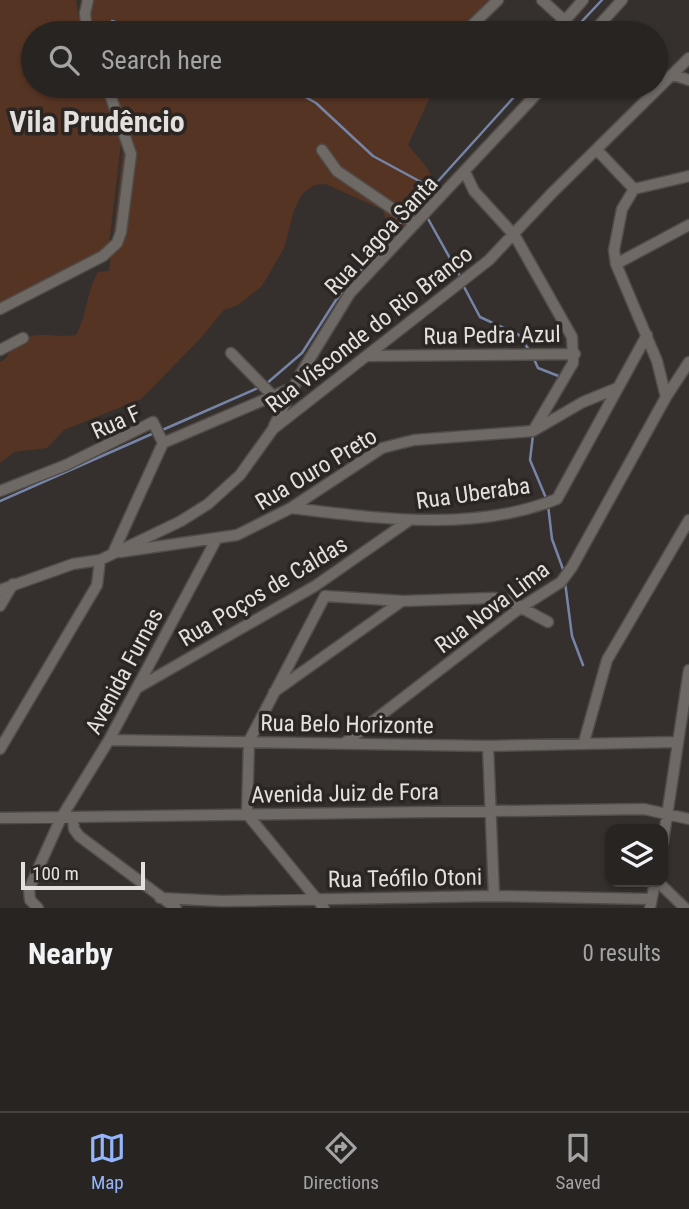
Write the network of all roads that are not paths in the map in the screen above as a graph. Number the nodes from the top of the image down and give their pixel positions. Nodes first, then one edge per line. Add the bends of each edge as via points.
1 (88, 0) edge
2 (498, 0) edge
3 (542, 0) edge
4 (583, 0) edge
5 (622, 0) edge
6 (86, 21) edge
7 (476, 21) edge
8 (565, 21) joint
9 (603, 21) edge
10 (689, 58) edge
11 (673, 75) junction
12 (668, 80) edge
13 (689, 80) edge
14 (111, 98) edge
15 (533, 98) edge
16 (650, 98) edge
17 (321, 150) dead end
18 (598, 151) junction
19 (465, 172) junction
20 (689, 176) edge
21 (635, 189) junction
22 (415, 224) junction
23 (689, 225) edge
24 (515, 236) junction
25 (616, 264) junction
26 (0, 309) edge
27 (647, 335) junction
28 (23, 338) dead end
29 (0, 349) edge
30 (231, 353) dead end
31 (575, 354) junction
32 (367, 356) junction
33 (689, 362) edge
34 (294, 387) junction
35 (615, 389) junction
36 (272, 395) junction
37 (666, 397) junction
38 (273, 429) junction
39 (533, 431) junction
40 (163, 443) junction
41 (0, 491) edge
42 (291, 508) junction
43 (689, 520) edge
44 (407, 522) junction
45 (216, 540) junction
46 (113, 553) junction
47 (100, 560) junction
48 (13, 584) junction
49 (315, 586) junction
50 (0, 590) edge
51 (324, 596) junction
52 (402, 601) junction
53 (0, 606) edge
54 (520, 608) junction
55 (548, 622) dead end
56 (689, 670) edge
57 (136, 688) junction
58 (273, 693) junction
59 (109, 740) junction
60 (249, 741) junction
61 (584, 742) junction
62 (676, 742) junction
63 (345, 743) junction
64 (488, 746) junction
65 (0, 749) edge
66 (489, 810) junction
67 (668, 813) junction
68 (247, 814) junction
69 (0, 818) edge
70 (61, 818) junction
71 (73, 819) junction
72 (689, 819) edge
73 (666, 824) edge
74 (655, 887) edge
75 (662, 887) edge
76 (494, 896) junction
77 (160, 898) junction
78 (314, 900) junction
79 (650, 904) edge
80 (38, 908) edge
81 (176, 908) edge
82 (324, 908) edge
83 (685, 908) edge

1 - 6 street
2 - 7 street
3 - 8 street
4 - 8 street
5 - 9 street
10 - 11 street, Rua Visconde do Rio Branco
11 - 12 street, Rua Visconde do Rio Branco
11 - 13 street
14 - 26 street via 131,153 117,243 103,256
15 - 19 street, Rua Lagoa Santa
16 - 18 street, Rua Visconde do Rio Branco
17 - 22 street via 337,171
18 - 21 street
18 - 24 street, Rua Visconde do Rio Branco via 552,193
19 - 22 street, Rua Lagoa Santa
19 - 24 street via 474,191
20 - 21 street
21 - 25 street via 615,232
22 - 34 street, Rua Lagoa Santa via 339,307
23 - 25 street
24 - 31 street via 572,337
24 - 32 street, Rua Visconde do Rio Branco
25 - 27 street
27 - 35 street, Rua Uberaba
27 - 37 street
28 - 29 street
30 - 36 street
31 - 32 street, Rua Pedra Azul
31 - 39 street
32 - 38 street, Rua Visconde do Rio Branco
33 - 37 street, Rua Nova Lima
34 - 36 street
34 - 38 street, Rua Lagoa Santa
35 - 39 street, Rua Ouro Preto
35 - 44 street, Rua Uberaba via 557,499 515,511
36 - 40 street
37 - 54 street, Rua Nova Lima via 572,567 561,582
38 - 46 street, Rua Visconde do Rio Branco via 240,475 208,504
39 - 42 street, Rua Ouro Preto via 397,443 362,460
40 - 41 street, Rua F via 153,422
40 - 46 street, Rua F
42 - 44 street, Rua Uberaba
42 - 45 street, Rua Ouro Preto
43 - 61 street via 607,660
44 - 49 street, Rua Poços de Caldas
45 - 46 street, Rua Ouro Preto
45 - 57 street, Avenida Furnas
46 - 47 street, Rua Visconde do Rio Branco
47 - 48 street, Rua Visconde do Rio Branco
47 - 65 street via 97,584
48 - 50 street, Rua Visconde do Rio Branco
48 - 53 street
49 - 51 street
49 - 57 street, Rua Poços de Caldas
51 - 52 street
51 - 58 street
52 - 54 street via 493,598
52 - 58 street
54 - 55 street
54 - 63 street, Rua Nova Lima
56 - 62 street
57 - 59 street, Avenida Furnas
58 - 60 street
59 - 60 street, Rua Belo Horizonte
59 - 70 street, Avenida Furnas
60 - 63 street, Rua Belo Horizonte
60 - 68 street
61 - 62 street, Rua Belo Horizonte
61 - 64 street, Rua Belo Horizonte
62 - 67 street
63 - 64 street, Rua Belo Horizonte
64 - 66 street
66 - 67 street, Avenida Juiz de Fora via 644,809
66 - 68 street, Avenida Juiz de Fora
66 - 76 street
67 - 72 street, Avenida Juiz de Fora
67 - 73 street
68 - 71 street, Avenida Juiz de Fora
68 - 78 street
69 - 70 street, Avenida Juiz de Fora
70 - 71 street, Avenida Juiz de Fora
70 - 80 street, Avenida Furnas via 29,889 30,900
71 - 77 street via 79,836
74 - 79 street
75 - 83 street
76 - 78 street, Rua Teófilo Otoni
76 - 79 street, Rua Teófilo Otoni
77 - 78 street, Rua Teófilo Otoni
77 - 81 street
78 - 82 street

